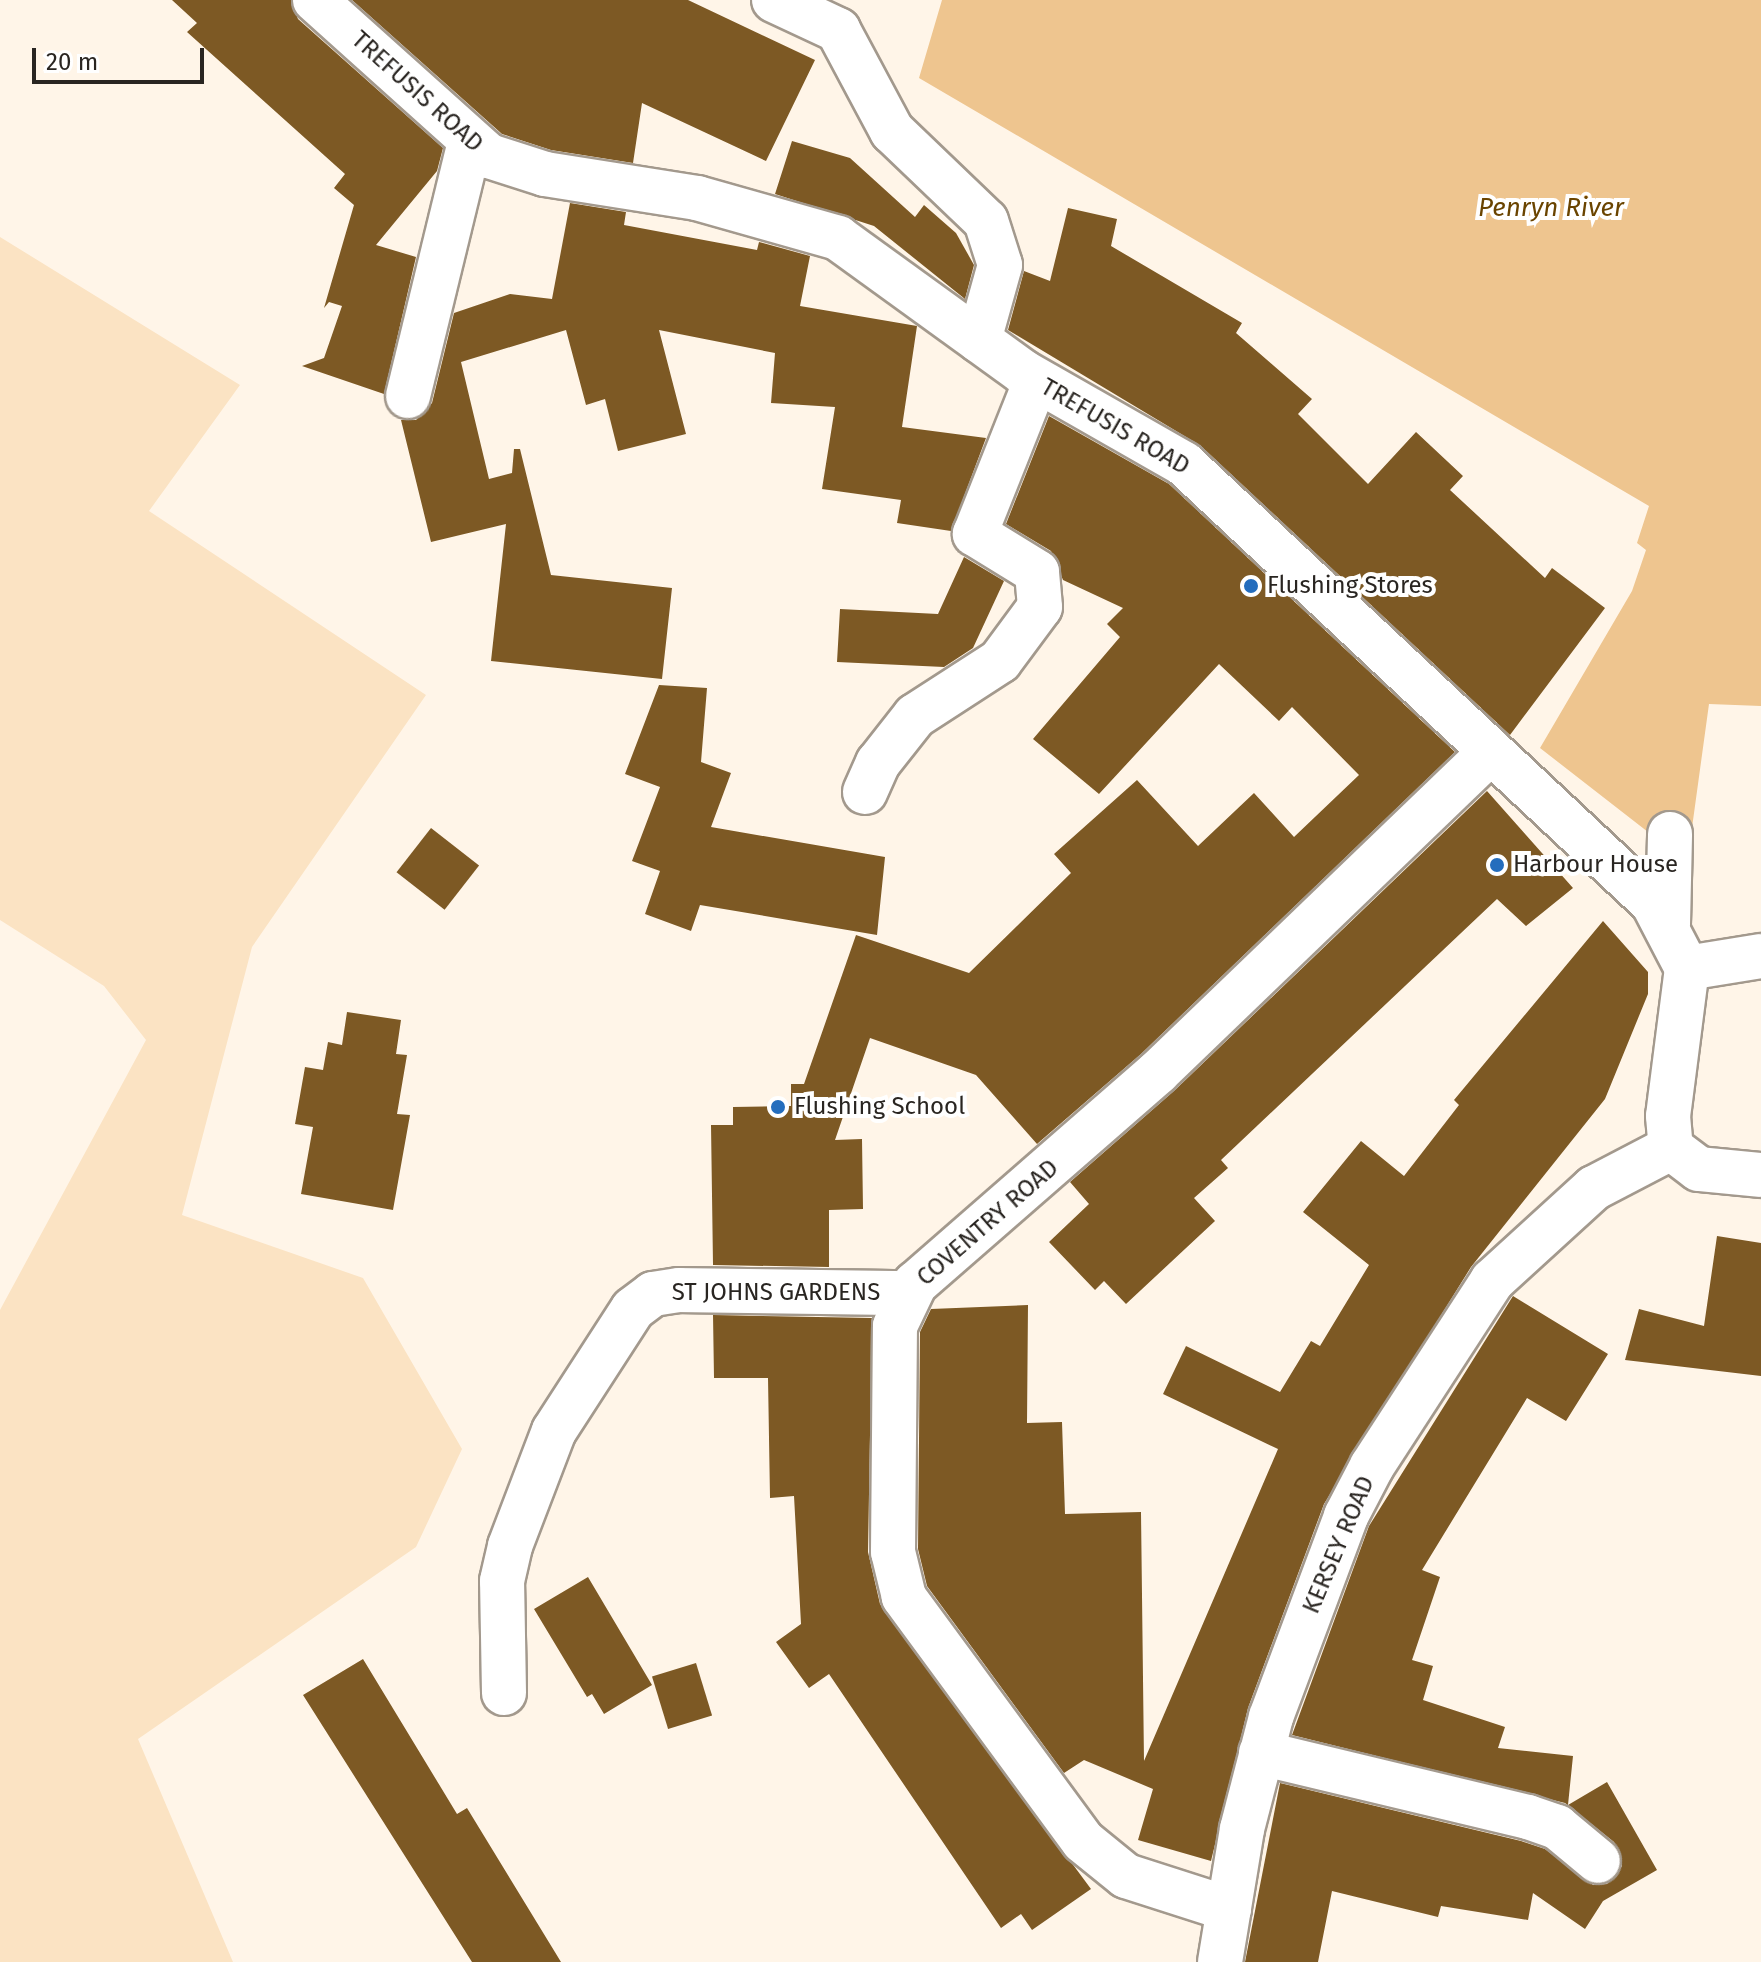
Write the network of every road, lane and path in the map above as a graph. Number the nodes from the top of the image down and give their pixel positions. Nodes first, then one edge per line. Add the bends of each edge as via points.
1 (315, 0) edge
2 (774, 0) edge
3 (470, 141) junction
4 (979, 340) junction
5 (1036, 381) junction
6 (408, 396) dead end
7 (1491, 752) junction
8 (865, 792) dead end
9 (1670, 834) dead end
10 (1668, 924) junction
11 (1761, 956) edge
12 (1687, 968) junction
13 (1671, 1148) junction
14 (1761, 1175) edge
15 (908, 1293) junction
16 (504, 1693) dead end
17 (1261, 1753) junction
18 (1598, 1861) dead end
19 (1229, 1909) junction
20 (1220, 1962) edge

1 - 3 street, TREFUSIS ROAD
2 - 4 street via 838,30 892,131 972,202 997,242 1000,265
3 - 4 street, TREFUSIS ROAD via 489,156 545,174 697,198 838,238
3 - 6 street
4 - 5 street, TREFUSIS ROAD
5 - 7 street, TREFUSIS ROAD via 1184,464
5 - 8 street via 975,534 1037,572 1040,607 1000,661 915,716 878,763
7 - 10 street, TREFUSIS ROAD via 1635,882
7 - 15 street, COVENTRY ROAD via 1158,1072
9 - 10 street
10 - 12 street, TREFUSIS ROAD
11 - 12 street
12 - 13 street via 1668,1116
13 - 14 street via 1699,1169
13 - 17 street, KERSEY ROAD via 1628,1168 1562,1213 1492,1281 1458,1327 1346,1516
15 - 16 street, ST JOHNS GARDENS via 679,1290 653,1294 633,1309 554,1431 510,1546 502,1581
15 - 19 street, COVENTRY ROAD via 895,1326 893,1552 904,1597 1083,1841 1126,1876
17 - 18 street via 1528,1817 1557,1827
17 - 19 street, KERSEY ROAD
19 - 20 street, KERSEY ROAD

